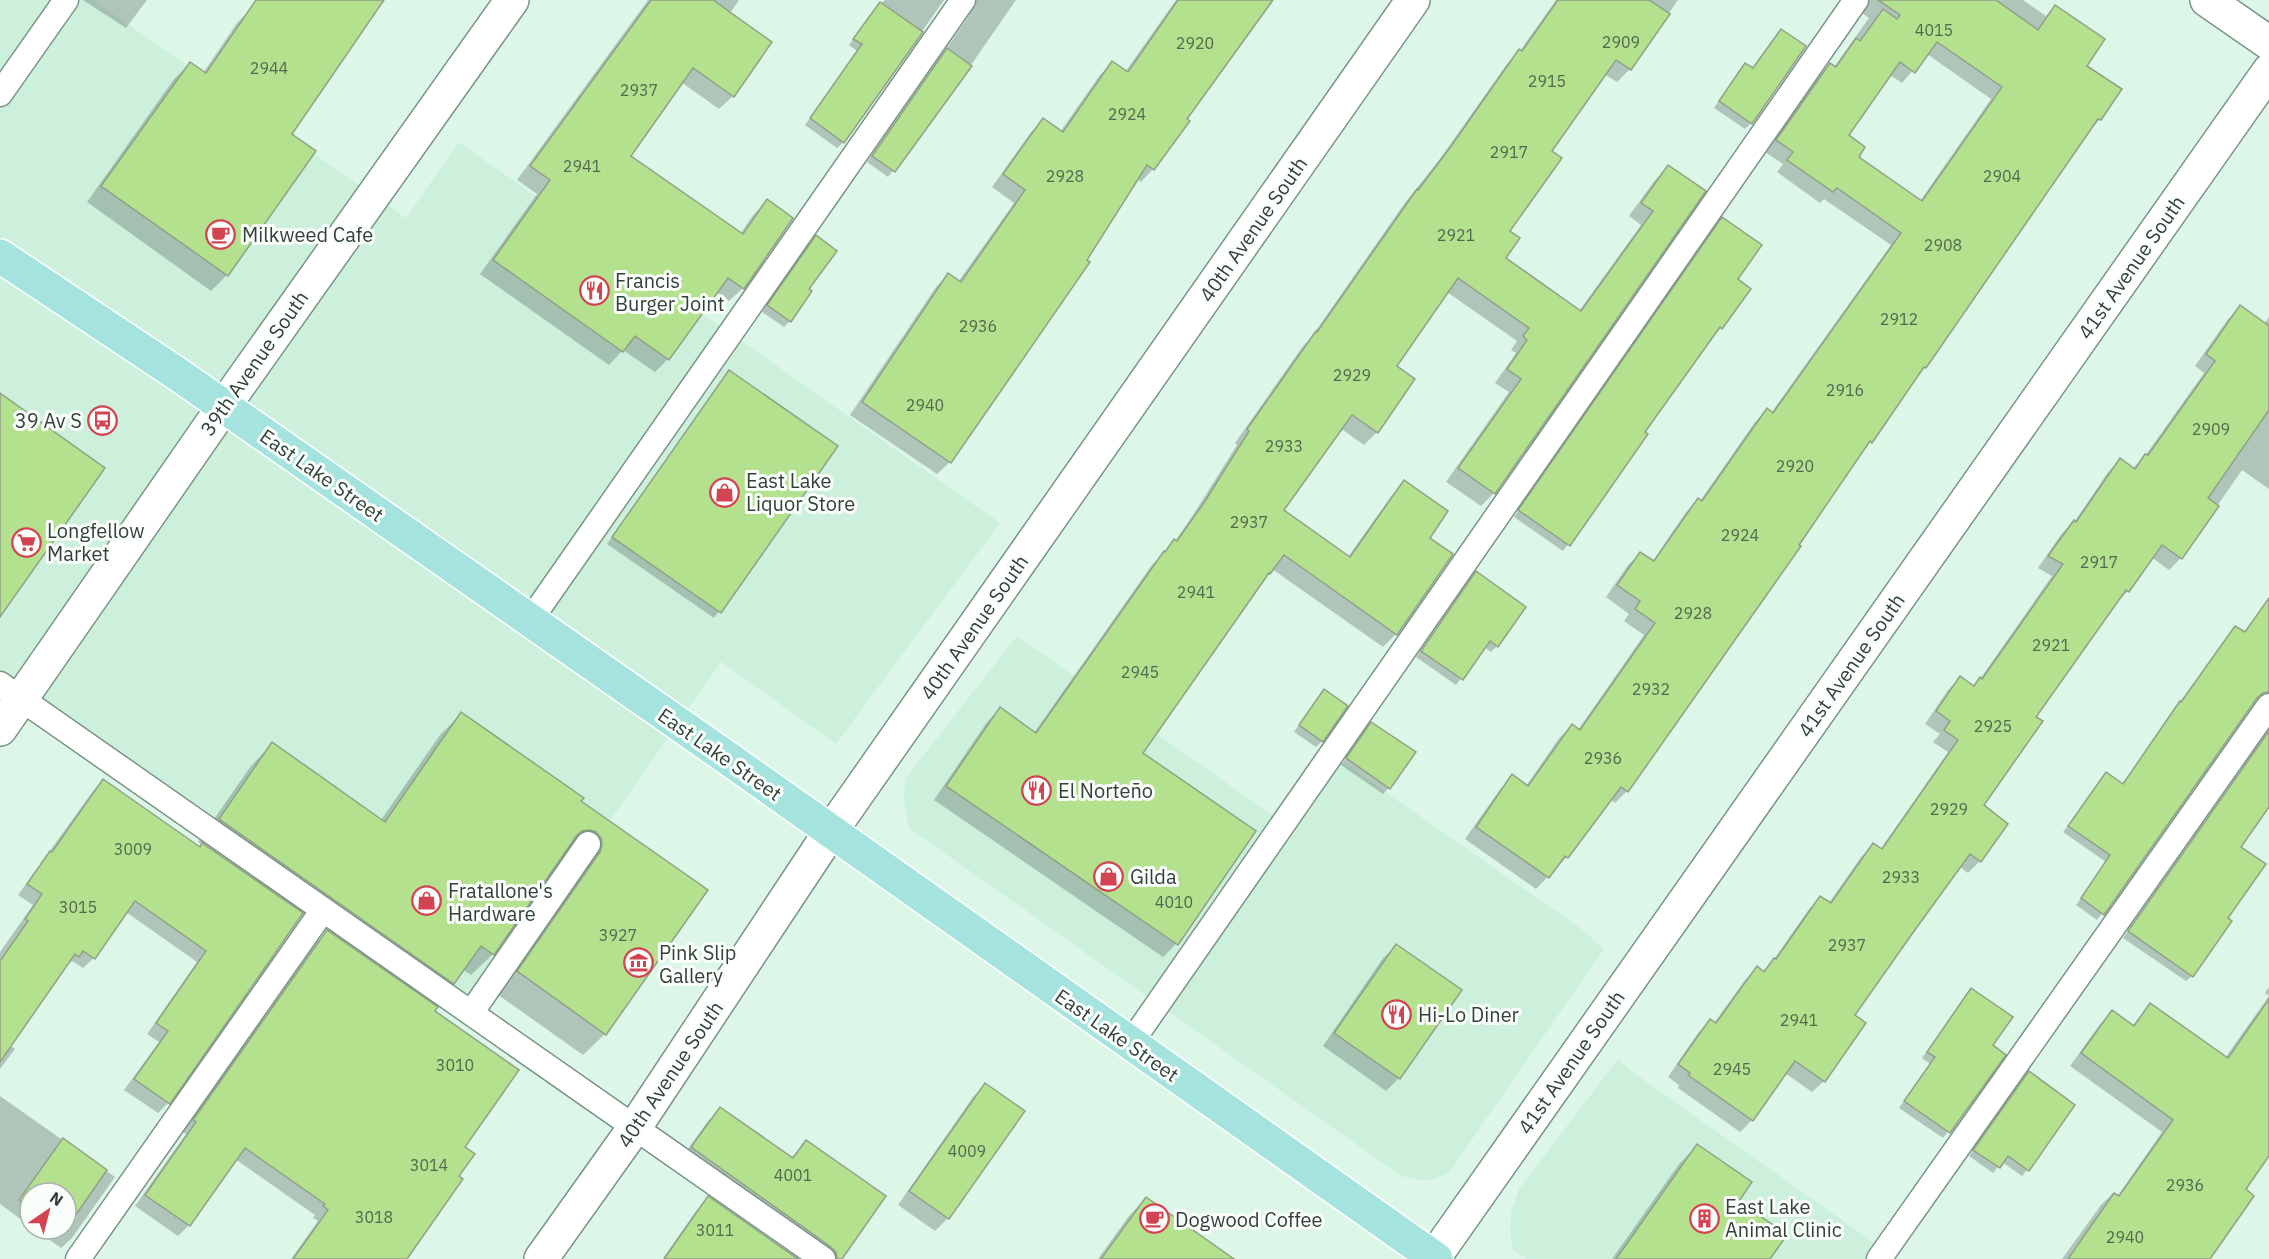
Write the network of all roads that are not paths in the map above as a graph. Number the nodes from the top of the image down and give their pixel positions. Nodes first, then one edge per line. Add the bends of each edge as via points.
1 (66, 0) edge
2 (512, 0) edge
3 (963, 0) edge
4 (1413, 0) edge
5 (1856, 0) edge
6 (2207, 0) edge
7 (2269, 43) edge
8 (2269, 71) edge
9 (0, 94) edge
10 (0, 256) edge
11 (224, 406) junction
12 (529, 621) junction
13 (10, 691) edge
14 (2269, 706) edge
15 (0, 729) edge
16 (831, 831) junction
17 (588, 844) dead end
18 (323, 910) junction
19 (471, 1013) junction
20 (1130, 1044) junction
21 (635, 1127) junction
22 (78, 1259) edge
23 (541, 1259) edge
24 (823, 1259) edge
25 (1434, 1259) edge
26 (1879, 1259) edge

1 - 9 lane
2 - 11 street, 39th Avenue South
3 - 12 lane
4 - 16 street, 40th Avenue South
5 - 20 lane
6 - 7 street
8 - 25 street, 41st Avenue South
10 - 11 main road, East Lake Street
11 - 12 main road, East Lake Street
11 - 13 street, 39th Avenue South
12 - 16 main road, East Lake Street
13 - 15 street, 39th Avenue South
13 - 18 lane
14 - 26 lane
16 - 20 main road, East Lake Street
16 - 21 street, 40th Avenue South
17 - 19 lane
18 - 19 lane
18 - 22 lane
19 - 21 lane
20 - 25 main road, East Lake Street
21 - 23 street, 40th Avenue South
21 - 24 lane

